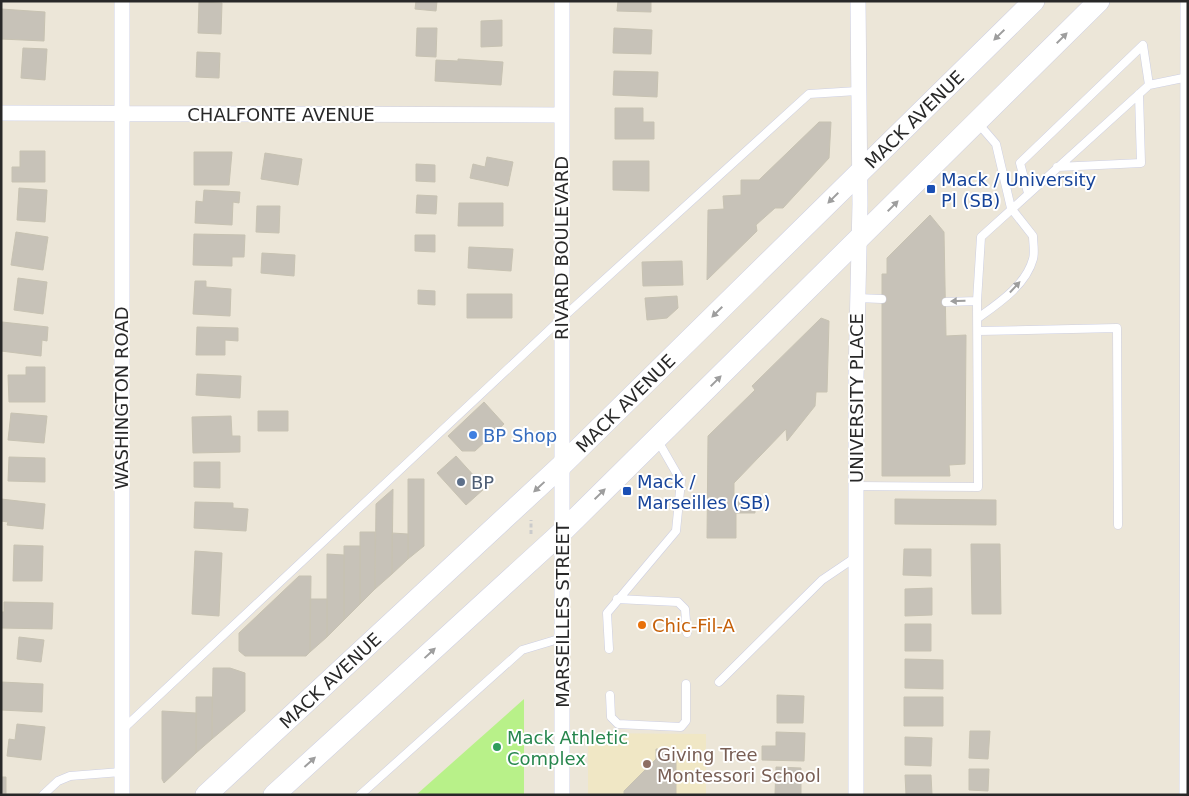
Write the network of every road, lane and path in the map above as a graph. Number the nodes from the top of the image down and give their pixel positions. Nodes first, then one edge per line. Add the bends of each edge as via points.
1 (122, 1) edge
2 (562, 1) edge
3 (858, 1) edge
4 (1034, 1) edge
5 (1099, 1) edge
6 (1188, 1) edge
7 (1188, 77) edge
8 (1149, 85) junction
9 (857, 90) junction
10 (1138, 94) junction
11 (1, 113) edge
12 (121, 114) junction
13 (562, 115) junction
14 (977, 122) junction
15 (1057, 167) junction
16 (860, 172) junction
17 (1028, 193) junction
18 (1011, 208) junction
19 (858, 240) junction
20 (857, 298) junction
21 (882, 299) dead end
22 (977, 301) junction
23 (946, 302) dead end
24 (978, 318) junction
25 (560, 320) junction
26 (978, 331) junction
27 (658, 439) junction
28 (562, 465) junction
29 (856, 486) junction
30 (562, 496) joint
31 (531, 517) dead end
32 (1118, 525) dead end
33 (562, 532) junction
34 (531, 540) dead end
35 (856, 556) junction
36 (617, 599) junction
37 (687, 633) dead end
38 (562, 638) junction
39 (609, 649) dead end
40 (719, 682) dead end
41 (686, 684) dead end
42 (610, 695) dead end
43 (121, 731) junction
44 (121, 772) junction
45 (44, 795) edge
46 (122, 795) edge
47 (206, 795) edge
48 (274, 795) edge
49 (360, 795) edge
50 (562, 795) edge
51 (856, 795) edge
52 (1187, 795) edge

1 - 12 street, WASHINGTON ROAD
2 - 13 street, RIVARD BOULEVARD
3 - 9 street, UNIVERSITY PLACE
4 -> 16 main road, MACK AVENUE
14 -> 5 main road
6 - 7 street
7 - 8 lane
7 - 52 street
8 - 10 lane
8 - 17 lane via 1143,45 1020,162
9 - 16 street, UNIVERSITY PLACE
9 - 25 lane via 809,94
10 - 15 lane
10 - 15 lane via 1141,163
11 - 12 street, CHALFONTE AVENUE
12 - 13 street, CHALFONTE AVENUE
12 - 43 street, WASHINGTON ROAD
13 - 25 street, RIVARD BOULEVARD
14 - 18 lane via 996,144
19 -> 14 main road
15 - 17 lane
16 - 19 street, UNIVERSITY PLACE
16 -> 28 main road, MACK AVENUE
17 - 18 lane
18 - 22 lane via 980,237
24 -> 18 lane via 1006,297 1025,277 1033,258 1034,236
19 - 20 street, UNIVERSITY PLACE
27 -> 19 main road
20 - 21 lane
20 - 29 street, UNIVERSITY PLACE
22 -> 23 lane
22 - 24 lane
24 - 26 lane
25 - 28 street, RIVARD BOULEVARD
25 - 43 lane
26 - 29 lane via 978,487
26 - 32 lane via 1117,328
33 -> 27 main road
27 - 36 lane via 680,481 676,531
28 - 30 street, RIVARD BOULEVARD
28 -> 47 main road, MACK AVENUE
29 - 35 street, UNIVERSITY PLACE
30 - 33 street, MARSEILLES STREET
31 - 34 path
33 - 38 street, MARSEILLES STREET
48 -> 33 main road
35 - 40 lane via 822,580
35 - 51 street, UNIVERSITY PLACE
36 - 37 lane via 678,602 685,609
36 - 39 lane via 607,613
38 - 49 lane via 522,650
38 - 50 street, MARSEILLES STREET
41 - 42 lane via 686,721 681,727 618,724 611,716
43 - 44 street, WASHINGTON ROAD
44 - 45 lane via 70,776 58,781
44 - 46 street, WASHINGTON ROAD

